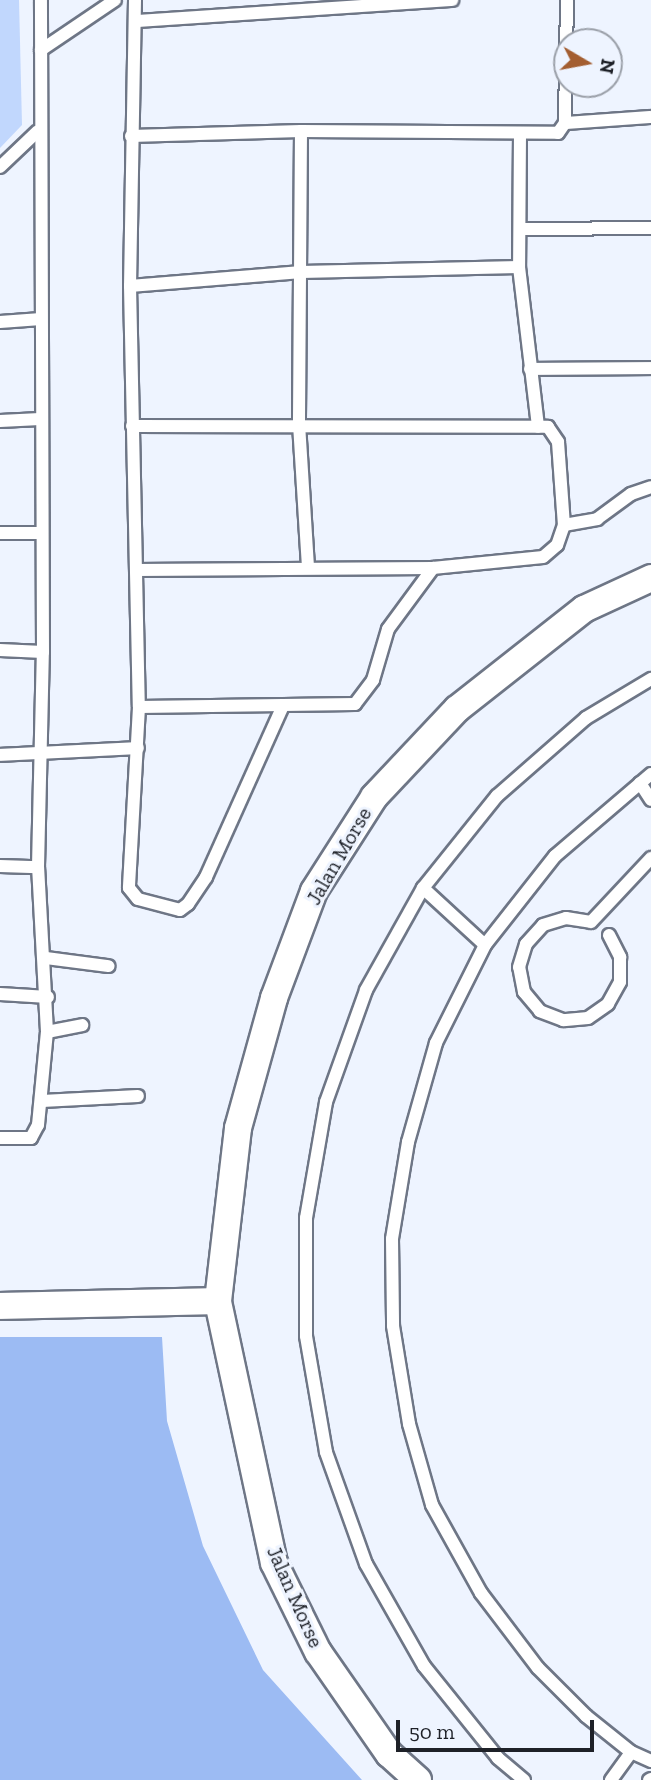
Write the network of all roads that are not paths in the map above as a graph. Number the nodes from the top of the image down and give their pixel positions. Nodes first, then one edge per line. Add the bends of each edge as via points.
1 (41, 0) edge
2 (115, 0) edge
3 (135, 0) edge
4 (452, 0) edge
5 (567, 0) edge
6 (136, 21) junction
7 (41, 50) junction
8 (651, 117) edge
9 (565, 123) junction
10 (38, 131) junction
11 (301, 131) junction
12 (520, 134) junction
13 (131, 136) junction
14 (0, 167) edge
15 (651, 228) edge
16 (521, 229) junction
17 (519, 267) junction
18 (301, 272) junction
19 (130, 286) junction
20 (41, 319) junction
21 (0, 322) edge
22 (651, 368) edge
23 (530, 369) junction
24 (40, 419) junction
25 (0, 421) edge
26 (299, 424) junction
27 (132, 426) junction
28 (538, 427) junction
29 (651, 487) edge
30 (564, 525) junction
31 (0, 533) edge
32 (41, 533) junction
33 (308, 568) junction
34 (433, 568) junction
35 (136, 570) junction
36 (651, 578) edge
37 (0, 650) edge
38 (43, 652) junction
39 (651, 678) edge
40 (139, 706) junction
41 (282, 708) junction
42 (138, 748) junction
43 (0, 755) edge
44 (41, 755) junction
45 (651, 775) edge
46 (640, 783) junction
47 (651, 800) edge
48 (651, 858) edge
49 (0, 866) edge
50 (38, 867) junction
51 (423, 887) junction
52 (608, 935) dead end
53 (485, 944) junction
54 (46, 958) junction
55 (108, 966) dead end
56 (0, 994) edge
57 (48, 997) junction
58 (82, 1025) dead end
59 (47, 1032) junction
60 (138, 1096) dead end
61 (42, 1101) junction
62 (0, 1138) edge
63 (218, 1301) junction
64 (0, 1306) edge
65 (631, 1752) junction
66 (651, 1762) edge
67 (418, 1780) edge
68 (524, 1780) edge
69 (611, 1780) edge

1 - 7 lane
2 - 7 lane
3 - 6 lane
4 - 6 lane
5 - 9 lane
6 - 13 lane
7 - 10 lane
8 - 9 lane
9 - 12 lane via 558,133
10 - 14 lane
10 - 20 lane
11 - 12 lane
11 - 13 lane
11 - 18 lane
12 - 16 lane
13 - 19 lane
15 - 16 lane
16 - 17 lane
17 - 18 lane
17 - 23 lane
18 - 19 lane
18 - 26 lane
19 - 27 lane
20 - 21 lane
20 - 24 lane
22 - 23 lane
23 - 28 lane
24 - 25 lane
24 - 32 lane
26 - 27 lane
26 - 28 lane
26 - 33 lane
27 - 35 lane
28 - 30 lane via 554,430 558,443
29 - 30 lane via 631,494 597,519
30 - 34 lane via 557,545 544,557
31 - 32 lane
32 - 38 lane
33 - 34 lane
33 - 35 lane
34 - 41 lane via 388,629 373,680 355,704
35 - 40 lane
36 - 63 street, Jalan Morse via 584,609 457,709 374,797 314,891 274,998 238,1128
37 - 38 lane
38 - 44 lane
39 - 51 lane via 586,718 497,796
40 - 41 lane
40 - 42 lane
41 - 42 lane via 206,877 180,910 138,899 129,888
42 - 44 lane
43 - 44 lane
44 - 50 lane
45 - 46 lane
46 - 47 lane
46 - 53 lane via 555,856
48 - 52 lane via 591,922 566,918 543,925 526,944 519,967 524,992 540,1011 563,1020 588,1018 608,1004 620,982 620,957
49 - 50 lane
50 - 54 lane
51 - 53 lane
51 - 68 lane via 366,990 326,1102 306,1218 306,1336 326,1452 366,1564 424,1667 498,1758
53 - 65 lane via 436,1043 408,1142 392,1239 393,1326 409,1424 432,1505 481,1593 538,1668
54 - 55 lane
54 - 57 lane
56 - 57 lane
57 - 59 lane
58 - 59 lane
59 - 61 lane
60 - 61 lane
61 - 62 lane via 31,1138
63 - 64 street
63 - 67 street, Jalan Morse via 274,1563 318,1652 389,1754
65 - 66 lane
65 - 69 lane

